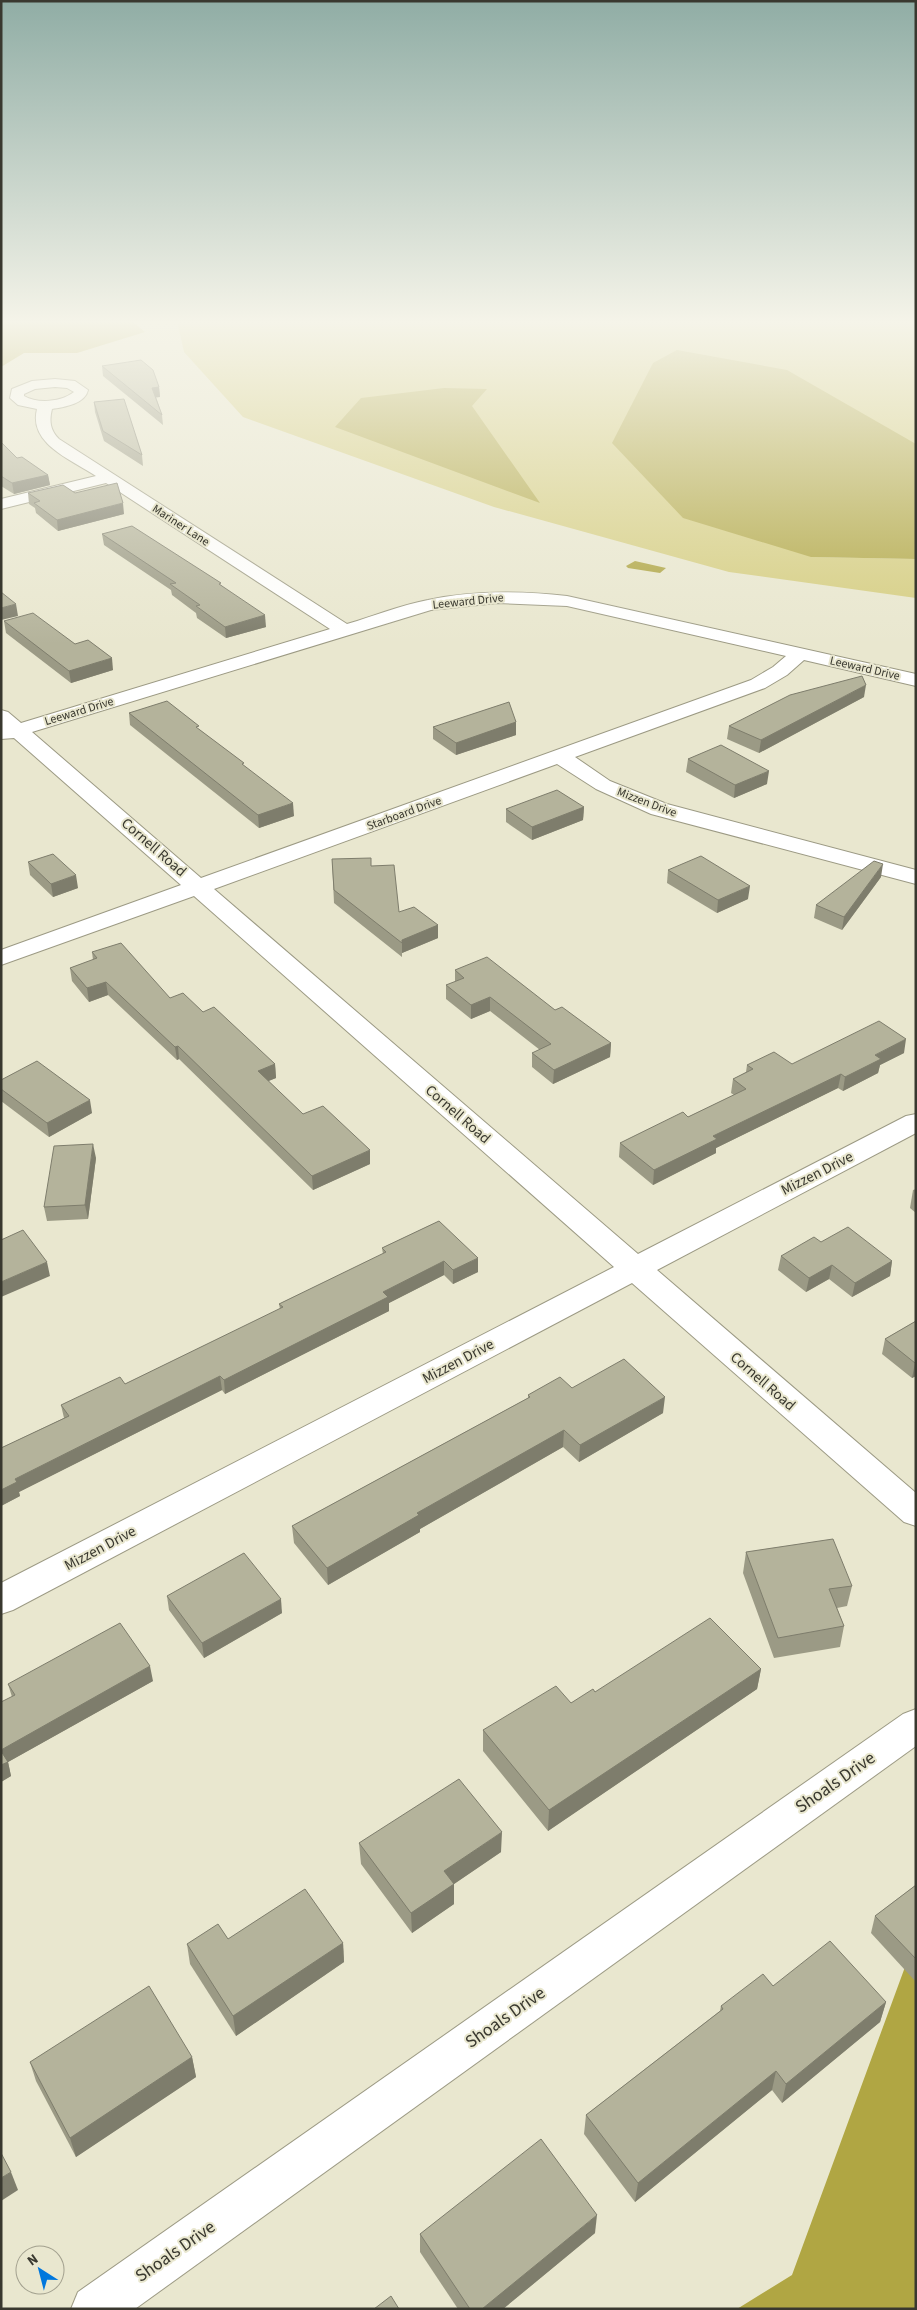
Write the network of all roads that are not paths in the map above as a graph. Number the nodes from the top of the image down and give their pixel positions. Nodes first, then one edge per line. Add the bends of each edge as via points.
1 (44, 429) edge
2 (107, 478) junction
3 (1, 504) edge
4 (344, 630) junction
5 (800, 654) junction
6 (916, 680) edge
7 (7, 727) edge
8 (559, 756) junction
9 (916, 877) edge
10 (200, 887) junction
11 (1, 958) edge
12 (916, 1122) edge
13 (634, 1269) junction
14 (916, 1513) edge
15 (1, 1600) edge
16 (916, 1724) edge
17 (95, 2309) edge

1 - 2 street, Mariner Lane via 46,435
2 - 3 street
2 - 4 street, Mariner Lane
4 - 5 street, Leeward Drive via 444,602 531,597 567,602
4 - 7 street, Leeward Drive
5 - 6 street, Leeward Drive
5 - 8 street, Starboard Drive via 758,684
7 - 10 street, Cornell Road
8 - 9 street, Mizzen Drive via 603,784 659,809
8 - 10 street, Starboard Drive
10 - 11 street, Starboard Drive
10 - 13 street, Cornell Road
12 - 13 street, Mizzen Drive
13 - 14 street, Cornell Road
13 - 15 street, Mizzen Drive
16 - 17 street, Shoals Drive

